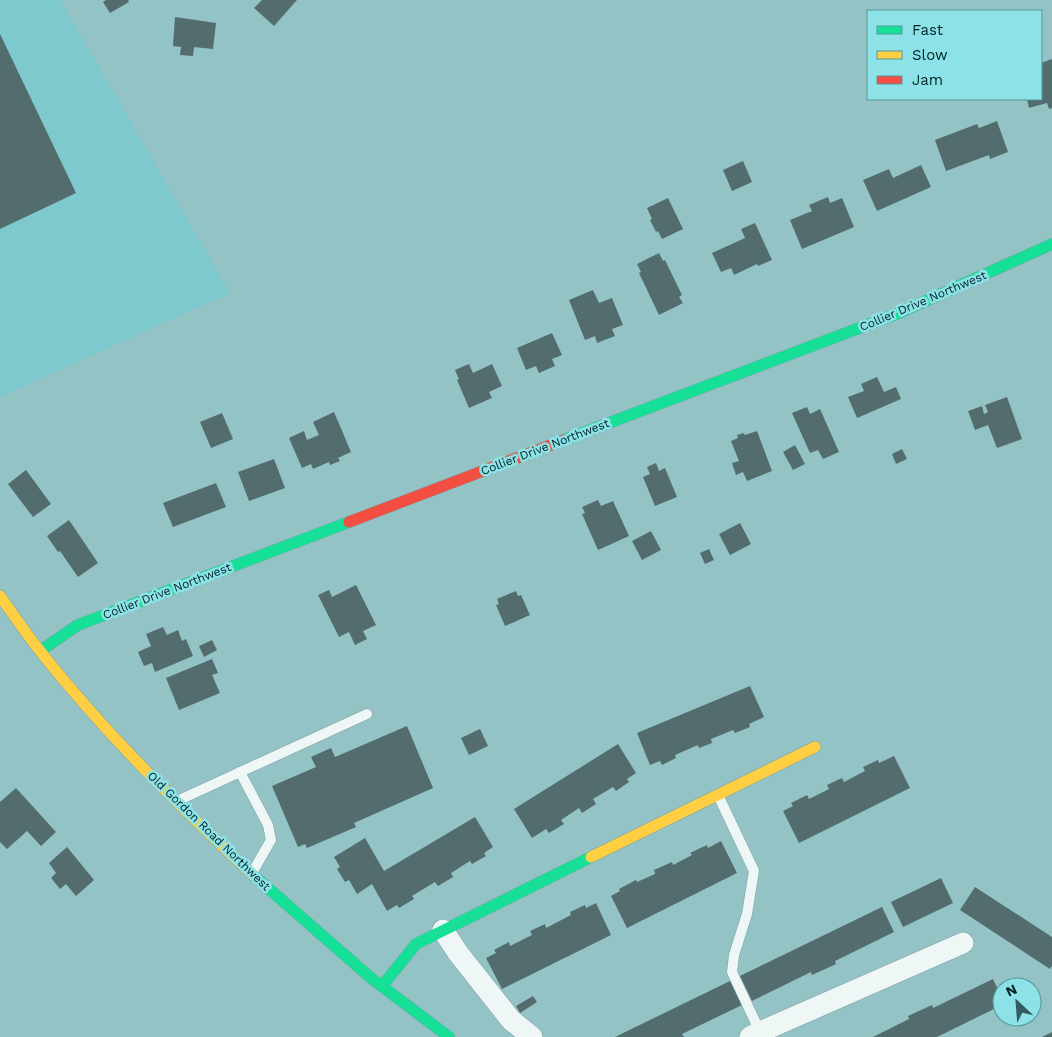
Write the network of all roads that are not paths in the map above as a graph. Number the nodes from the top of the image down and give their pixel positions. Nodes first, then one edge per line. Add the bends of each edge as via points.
1 (1052, 244) edge
2 (0, 596) edge
3 (40, 651) junction
4 (368, 714) dead end
5 (815, 748) dead end
6 (240, 772) junction
7 (718, 795) junction
8 (176, 802) junction
9 (252, 874) junction
10 (443, 930) junction
11 (963, 943) dead end
12 (382, 986) junction
13 (755, 1034) edge
14 (449, 1037) edge
15 (532, 1037) edge

1 - 3 main road, Collier Drive Northwest via 899,313 78,625
2 - 3 main road, Old Gordon Road Northwest
3 - 8 main road, Old Gordon Road Northwest via 108,731
4 - 6 lane
5 - 7 main road
6 - 8 lane
6 - 9 lane via 268,825 271,840
7 - 10 main road
7 - 13 lane via 754,871 732,972
8 - 9 main road, Old Gordon Road Northwest
9 - 12 main road, Old Gordon Road Northwest
10 - 12 main road via 416,944
10 - 15 street via 511,1020
11 - 13 street
12 - 14 main road, Old Gordon Road Northwest

